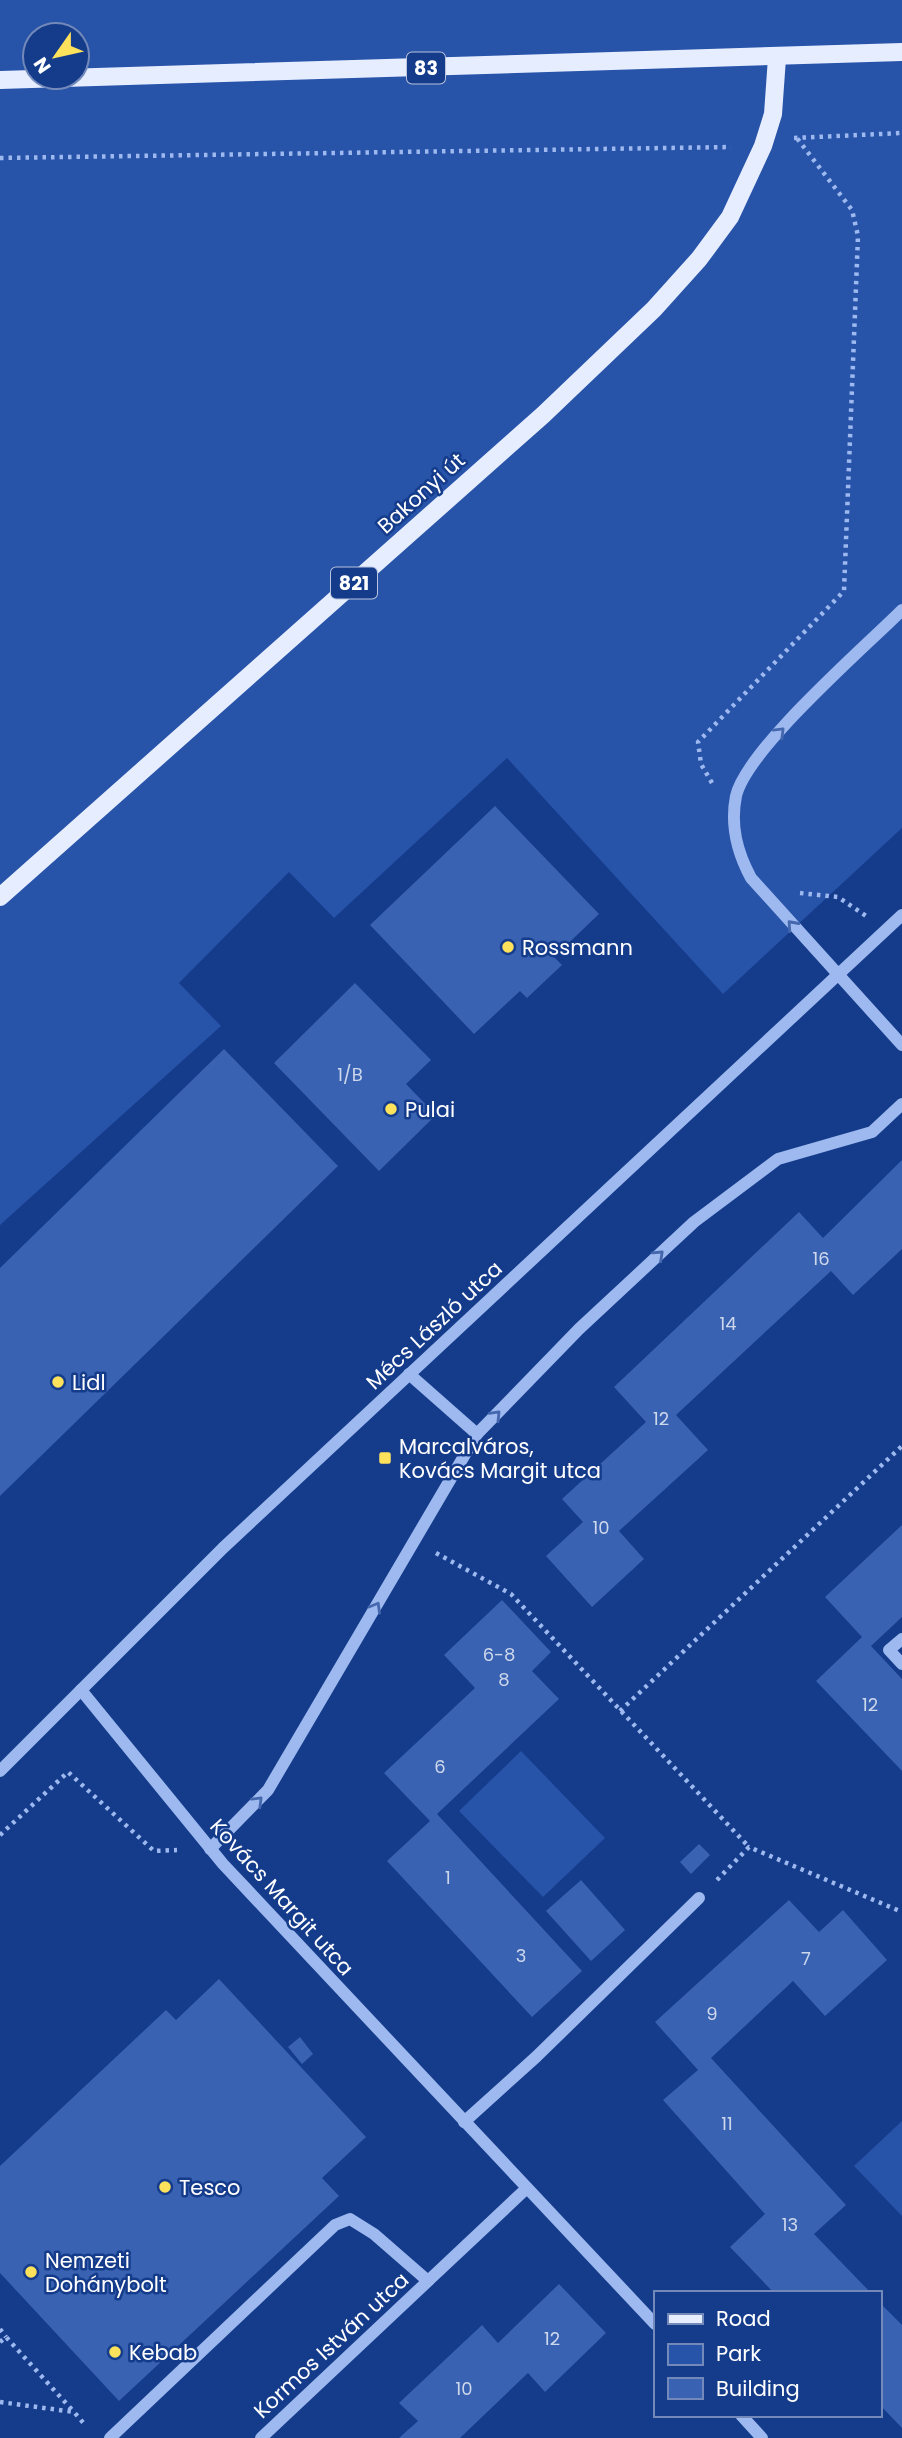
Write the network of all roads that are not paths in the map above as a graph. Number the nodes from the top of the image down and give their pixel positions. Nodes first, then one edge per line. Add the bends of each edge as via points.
1 (902, 52) edge
2 (777, 58) junction
3 (0, 80) edge
4 (902, 610) edge
5 (0, 897) edge
6 (902, 915) edge
7 (838, 976) junction
8 (902, 1045) edge
9 (902, 1104) edge
10 (409, 1374) junction
11 (477, 1434) junction
12 (902, 1639) edge
13 (902, 1664) edge
14 (81, 1690) junction
15 (0, 1771) edge
16 (209, 1849) junction
17 (699, 1898) road end
18 (464, 2122) junction
19 (527, 2188) junction
20 (428, 2281) junction
21 (654, 2323) edge
22 (743, 2417) edge
23 (110, 2438) edge
24 (261, 2438) edge
25 (762, 2438) edge

1 - 2 main road, 83
2 - 3 main road, 83
2 - 5 main road, Bakonyi út / 821 via 773,114 730,217 654,309 543,415
7 -> 4 street via 751,878 740,856 734,824 737,794 764,747
6 - 7 street, Mécs László utca
7 - 8 street
7 - 10 street, Mécs László utca
11 -> 9 street via 579,1329 694,1222 778,1159 872,1132
10 - 11 street
10 - 14 street, Mécs László utca via 223,1548
16 -> 11 street via 268,1790
12 - 13 street via 889,1650
14 - 15 street, Mécs László utca
14 - 16 street, Kovács Margit utca
16 - 18 street, Kovács Margit utca
17 - 18 street
18 - 19 street, Kovács Margit utca
19 - 20 street, Kormos István utca
19 - 21 street, Kovács Margit utca
20 - 23 street, Kormos István utca via 350,2219 335,2225
20 - 24 street, Kormos István utca
22 - 25 street

